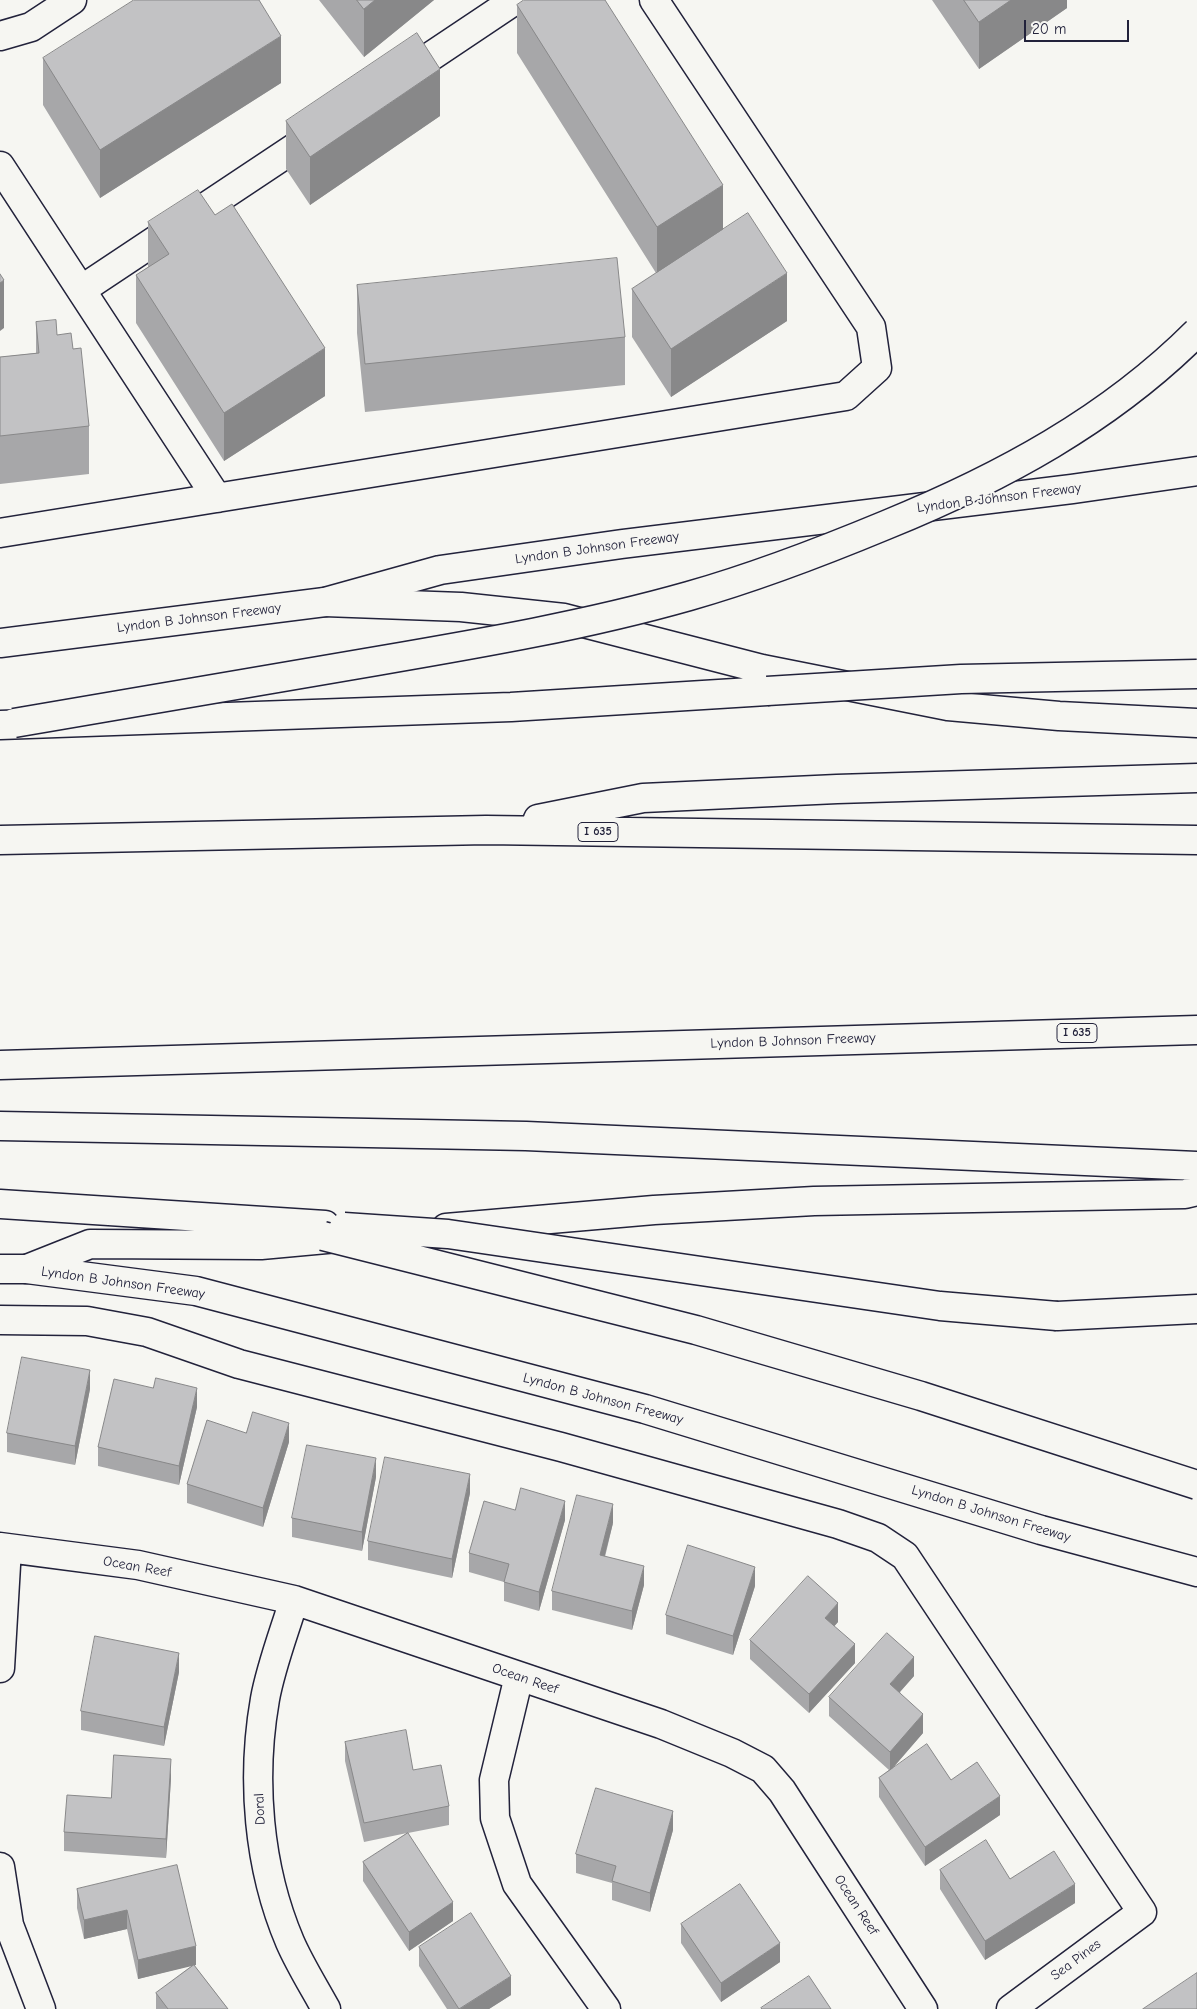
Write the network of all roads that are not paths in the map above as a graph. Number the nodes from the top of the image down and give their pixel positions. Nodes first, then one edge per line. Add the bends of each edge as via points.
1 (72, 0) edge
2 (515, 0) edge
3 (654, 0) edge
4 (0, 36) edge
5 (376, 93) edge
6 (335, 120) edge
7 (0, 166) edge
8 (81, 290) junction
9 (1197, 332) edge
10 (1197, 471) edge
11 (217, 498) junction
12 (0, 534) edge
13 (326, 602) junction
14 (0, 643) edge
15 (1197, 674) edge
16 (1197, 723) edge
17 (7, 724) edge
18 (1197, 778) edge
19 (486, 830) junction
20 (0, 840) edge
21 (1197, 840) edge
22 (1197, 1030) edge
23 (0, 1066) edge
24 (0, 1126) edge
25 (1197, 1166) edge
26 (1197, 1191) edge
27 (0, 1204) edge
28 (324, 1231) junction
29 (0, 1269) edge
30 (27, 1269) junction
31 (1197, 1309) edge
32 (0, 1320) edge
33 (1197, 1485) edge
34 (3, 1548) edge
35 (1197, 1572) edge
36 (294, 1600) junction
37 (0, 1668) edge
38 (519, 1676) junction
39 (0, 1867) edge
40 (41, 2009) edge
41 (326, 2009) edge
42 (606, 2009) edge
43 (923, 2009) edge
44 (1011, 2009) edge

1 - 4 main road via 31,27
2 - 5 main road
3 - 11 main road via 871,327 877,368 846,396
6 - 8 main road
7 - 8 main road
8 - 11 main road
9 - 17 main road, bridge via 1162,367 1084,425 1010,469 936,505 801,560 689,596 575,625
10 - 13 main road, Lyndon B Johnson Freeway via 440,570
11 - 12 main road
13 - 14 main road, Lyndon B Johnson Freeway
13 - 16 main road via 461,607 564,618 762,669 948,706
15 - 17 main road, bridge via 961,679 510,707
18 - 19 main road via 846,788 643,798
19 - 20 main road, I 635
19 - 21 main road, I 635
22 - 23 main road, Lyndon B Johnson Freeway / I 635
24 - 25 main road via 526,1136
26 - 30 main road via 1185,1194 814,1201 654,1210 261,1245 90,1244
27 - 28 main road via 238,1219
28 - 31 main road, bridge via 448,1234 940,1306 1057,1316
28 - 33 main road, bridge via 696,1330 921,1396
29 - 30 main road, Lyndon B Johnson Freeway
30 - 35 main road, Lyndon B Johnson Freeway via 196,1291 644,1409 1042,1530
32 - 44 main road, Sea Pines via 87,1321 147,1332 239,1364 561,1447 838,1524 878,1538 905,1556 1142,1912
34 - 36 main road, Ocean Reef via 138,1565
34 - 37 main road
36 - 38 main road, Ocean Reef
36 - 41 main road, Doral via 265,1698 258,1762 262,1839 272,1885 290,1941
38 - 42 main road via 494,1780 495,1818 517,1884
38 - 43 main road, Ocean Reef via 661,1724 763,1769 782,1791
39 - 40 main road via 9,1925

